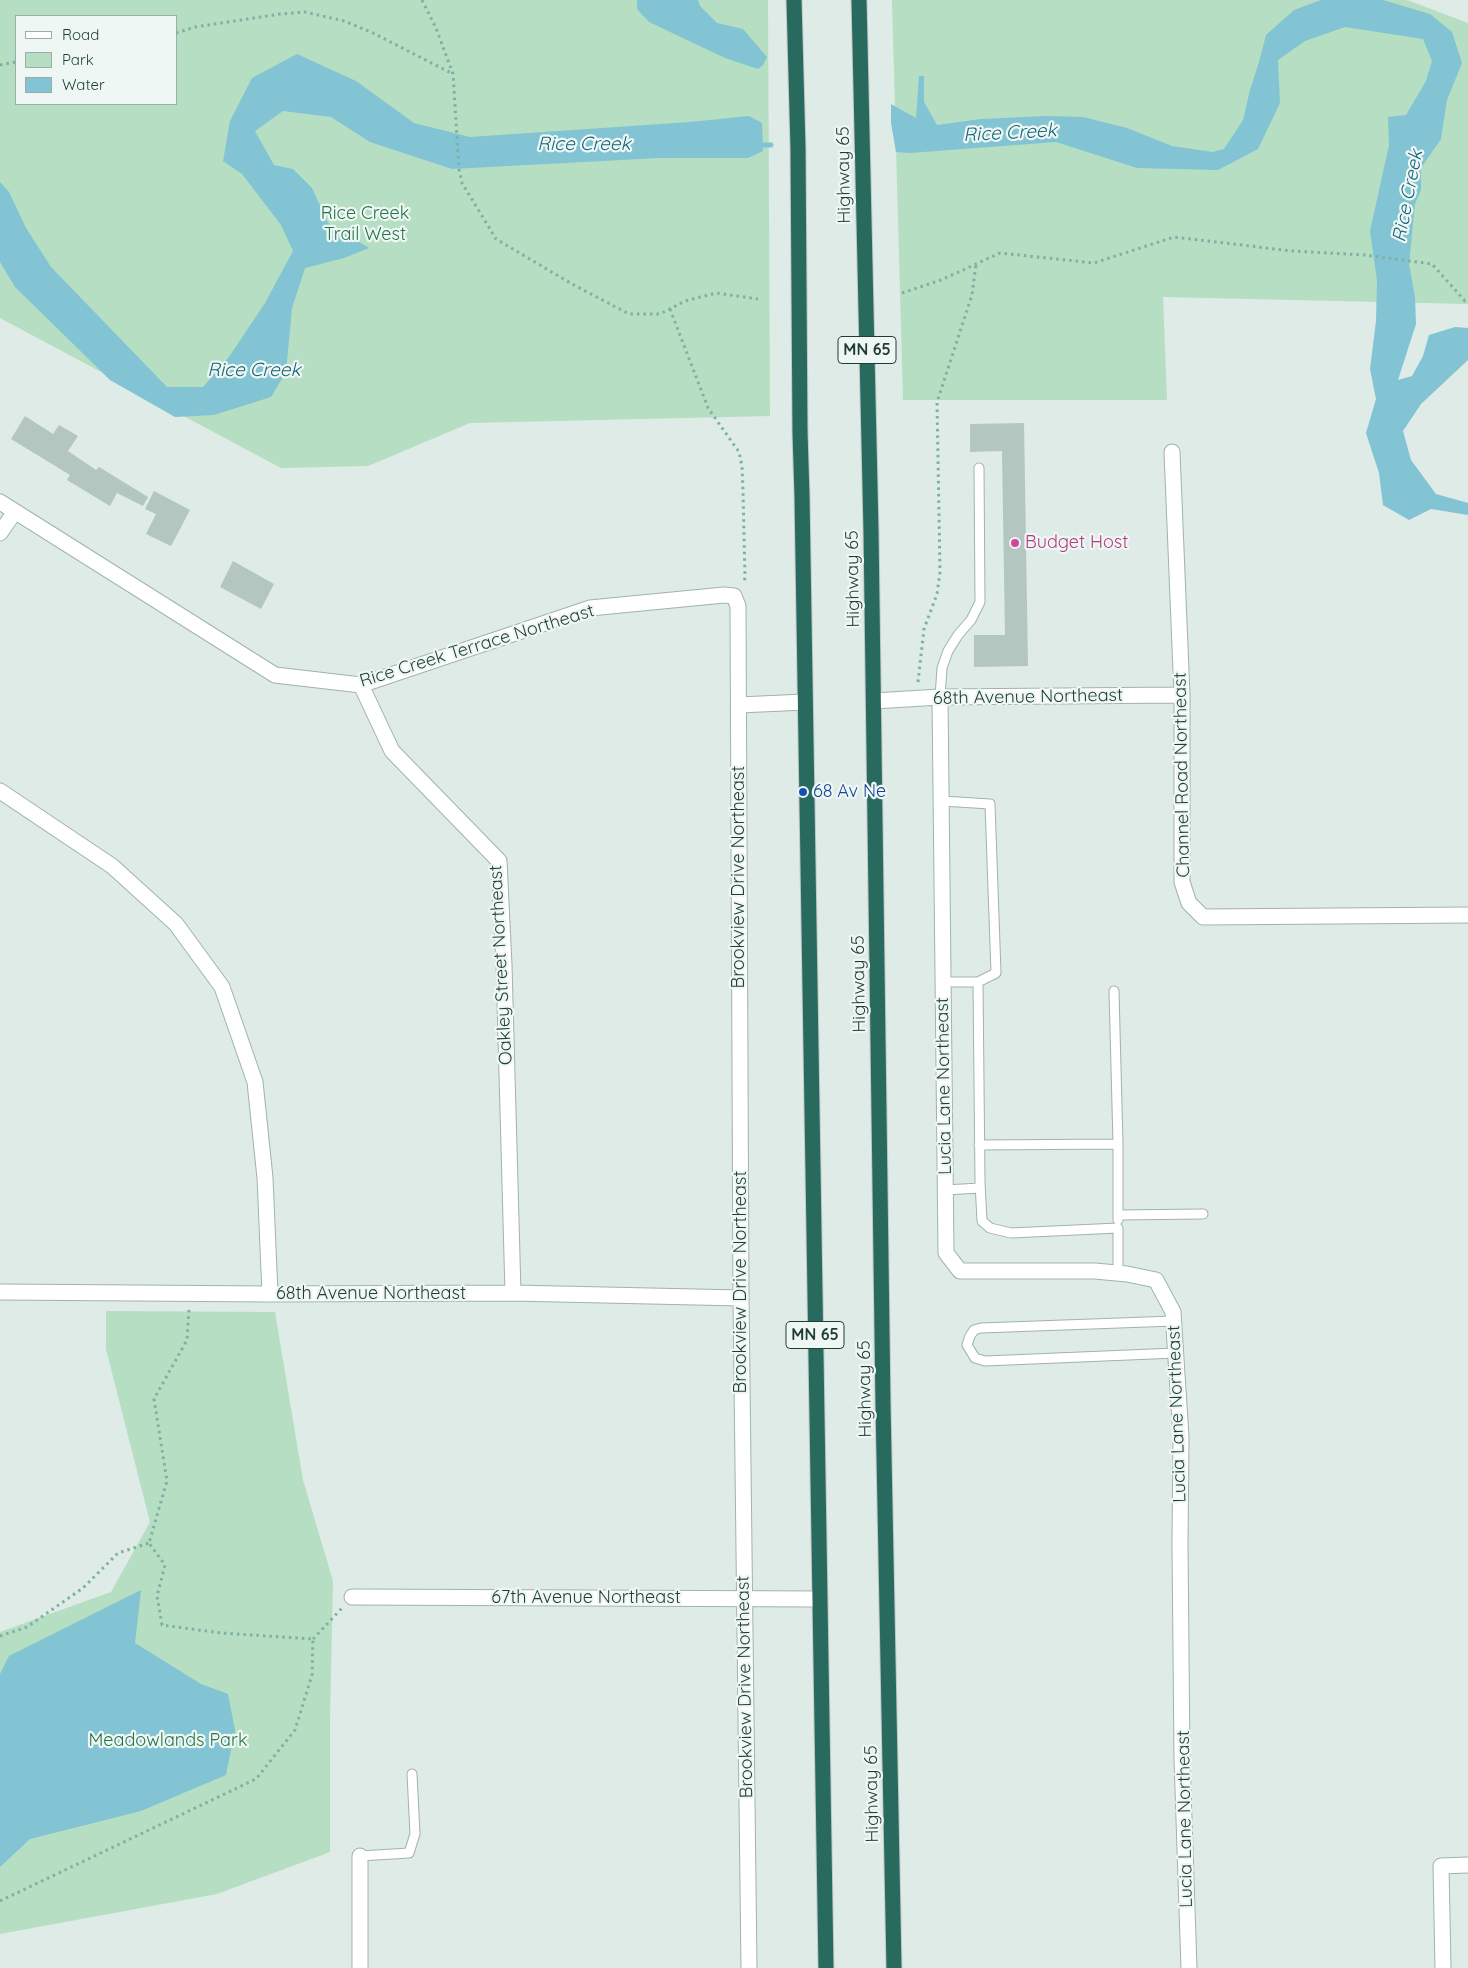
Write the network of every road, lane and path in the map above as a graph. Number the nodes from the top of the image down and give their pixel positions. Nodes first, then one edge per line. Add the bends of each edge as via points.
1 (422, 0) edge
2 (794, 0) edge
3 (859, 0) edge
4 (178, 32) edge
5 (15, 62) edge
6 (0, 65) edge
7 (453, 74) junction
8 (976, 264) junction
9 (902, 293) dead end
10 (758, 299) dead end
11 (1468, 301) edge
12 (670, 309) junction
13 (1172, 452) dead end
14 (979, 468) dead end
15 (0, 502) edge
16 (14, 513) junction
17 (0, 533) edge
18 (734, 596) junction
19 (361, 685) junction
20 (1182, 695) junction
21 (940, 697) junction
22 (919, 698) junction
23 (874, 701) junction
24 (805, 702) junction
25 (738, 705) junction
26 (0, 791) edge
27 (942, 801) junction
28 (1468, 916) edge
29 (943, 982) junction
30 (978, 982) junction
31 (1114, 991) dead end
32 (1118, 1144) junction
33 (979, 1146) junction
34 (980, 1188) junction
35 (945, 1190) junction
36 (1203, 1214) dead end
37 (1118, 1215) junction
38 (1118, 1228) junction
39 (1118, 1273) junction
40 (0, 1292) edge
41 (190, 1293) junction
42 (513, 1293) junction
43 (270, 1294) junction
44 (741, 1298) junction
45 (1174, 1321) junction
46 (1176, 1353) junction
47 (149, 1543) junction
48 (352, 1597) joint
49 (744, 1598) junction
50 (820, 1599) junction
51 (0, 1636) edge
52 (313, 1639) junction
53 (412, 1774) dead end
54 (360, 1856) joint
55 (1468, 1865) edge
56 (0, 1901) edge
57 (360, 1968) edge
58 (750, 1968) edge
59 (826, 1968) edge
60 (894, 1968) edge
61 (1189, 1968) edge
62 (1443, 1968) edge

1 - 7 path
2 - 24 highway, MN 65
3 - 23 highway, Highway 65 / MN 65
4 - 7 path via 305,12 344,20
5 - 6 path
7 - 12 path via 462,183 496,239 630,314 660,314
8 - 9 path
8 - 11 path via 1000,252 1094,263 1174,237 1432,264 1464,301
8 - 22 path via 972,295 937,402 940,572 937,594 924,629 918,674
10 - 12 path via 716,293 685,301
12 - 18 path via 708,408 741,459 745,577 744,585
13 - 20 street, Channel Road Northeast
14 - 21 lane via 980,602 948,651 942,668
15 - 16 street, Rice Creek Terrace Northeast
16 - 17 street
16 - 19 street, Rice Creek Terrace Northeast via 275,675
18 - 19 street, Rice Creek Terrace Northeast via 590,608
18 - 25 street, Brookview Drive Northeast via 738,606
19 - 42 street, Oakley Street Northeast via 392,751 499,861
20 - 21 street, 68th Avenue Northeast
20 - 28 street, Channel Road Northeast via 1182,882 1189,903 1203,917
21 - 22 street, 68th Avenue Northeast
21 - 27 street, Lucia Lane Northeast
22 - 23 street, 68th Avenue Northeast
23 - 60 highway, Highway 65 / MN 65
24 - 25 street
24 - 50 highway, MN 65
25 - 44 street, Brookview Drive Northeast
26 - 43 street via 112,866 176,924 222,987 255,1082 265,1178
27 - 29 street, Lucia Lane Northeast
27 - 30 lane via 990,804 996,974
29 - 30 lane
29 - 35 street, Lucia Lane Northeast
30 - 33 lane
31 - 32 lane
32 - 33 lane
32 - 37 lane
33 - 34 lane
34 - 35 lane
34 - 38 lane via 982,1221 990,1228 1011,1233
35 - 39 street, Lucia Lane Northeast via 946,1253 960,1271
36 - 37 lane
37 - 38 lane
38 - 39 lane
39 - 45 street, Lucia Lane Northeast via 1156,1280 1173,1312
40 - 41 street, 68th Avenue Northeast
41 - 43 street, 68th Avenue Northeast
41 - 47 path via 187,1340 154,1399 168,1481
42 - 43 street, 68th Avenue Northeast
42 - 44 street, 68th Avenue Northeast
44 - 49 street, Brookview Drive Northeast
45 - 46 street, Lucia Lane Northeast
45 - 46 lane via 981,1328 974,1330 967,1345 975,1358 985,1361
46 - 61 street, Lucia Lane Northeast via 1182,1437 1182,1758
47 - 51 path via 118,1554 83,1588 27,1627
47 - 52 path via 165,1564 157,1596 162,1624 221,1633
48 - 49 street, 67th Avenue Northeast
48 - 52 path
49 - 50 street, 67th Avenue Northeast
49 - 58 street, Brookview Drive Northeast
50 - 59 highway, MN 65
52 - 56 path via 312,1675 295,1730 256,1778
53 - 54 lane via 415,1834 409,1853
54 - 57 street
55 - 62 street via 1441,1866

